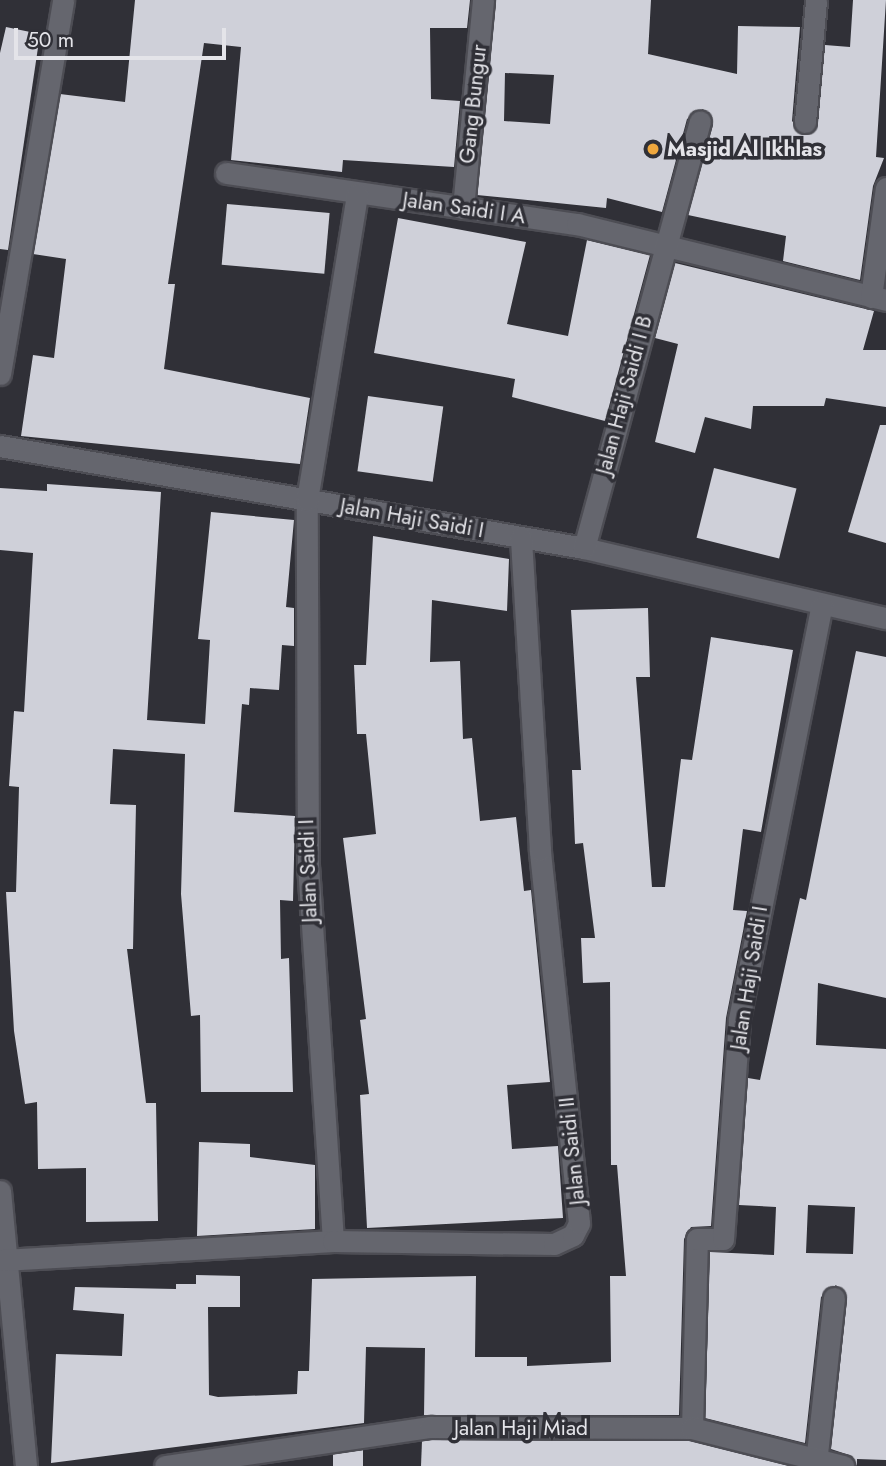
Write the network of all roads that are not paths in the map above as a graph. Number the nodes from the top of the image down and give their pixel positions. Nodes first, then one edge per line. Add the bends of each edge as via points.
1 (63, 0) edge
2 (483, 0) edge
3 (816, 0) edge
4 (700, 122) dead end
5 (805, 122) dead end
6 (226, 173) dead end
7 (357, 194) junction
8 (886, 198) edge
9 (463, 208) junction
10 (664, 242) junction
11 (879, 299) edge
12 (0, 374) edge
13 (0, 446) edge
14 (307, 500) junction
15 (521, 538) junction
16 (584, 548) junction
17 (821, 607) junction
18 (886, 618) edge
19 (0, 1194) edge
20 (333, 1241) junction
21 (3, 1260) junction
22 (834, 1298) dead end
23 (692, 1428) junction
24 (816, 1463) junction
25 (26, 1466) edge
26 (165, 1466) edge
27 (844, 1466) edge

1 - 12 street
2 - 9 street, Gang Bungur
3 - 5 street
4 - 10 street, Jalan Haji Saidi I B
6 - 7 street, Jalan Saidi I A
7 - 9 street, Jalan Saidi I A
7 - 14 street
8 - 11 street
9 - 10 street, Jalan Saidi I A
10 - 11 street, Jalan Saidi I A
10 - 16 street, Jalan Haji Saidi I B
13 - 14 street, Jalan Haji Saidi I
14 - 15 street, Jalan Haji Saidi I
14 - 20 street, Jalan Saidi I via 308,867
15 - 16 street, Jalan Haji Saidi I
15 - 20 street, Jalan Saidi II via 540,850 579,1223 573,1235 554,1244
16 - 17 street, Jalan Haji Saidi I
17 - 18 street, Jalan Haji Saidi I
17 - 23 street, Jalan Haji Saidi I via 745,980 723,1239 697,1239
19 - 21 street
20 - 21 street, Jalan Saidi II
21 - 25 street
22 - 24 street
23 - 24 street via 715,1439 800,1452
23 - 26 street, Jalan Haji Miad via 430,1427
24 - 27 street

